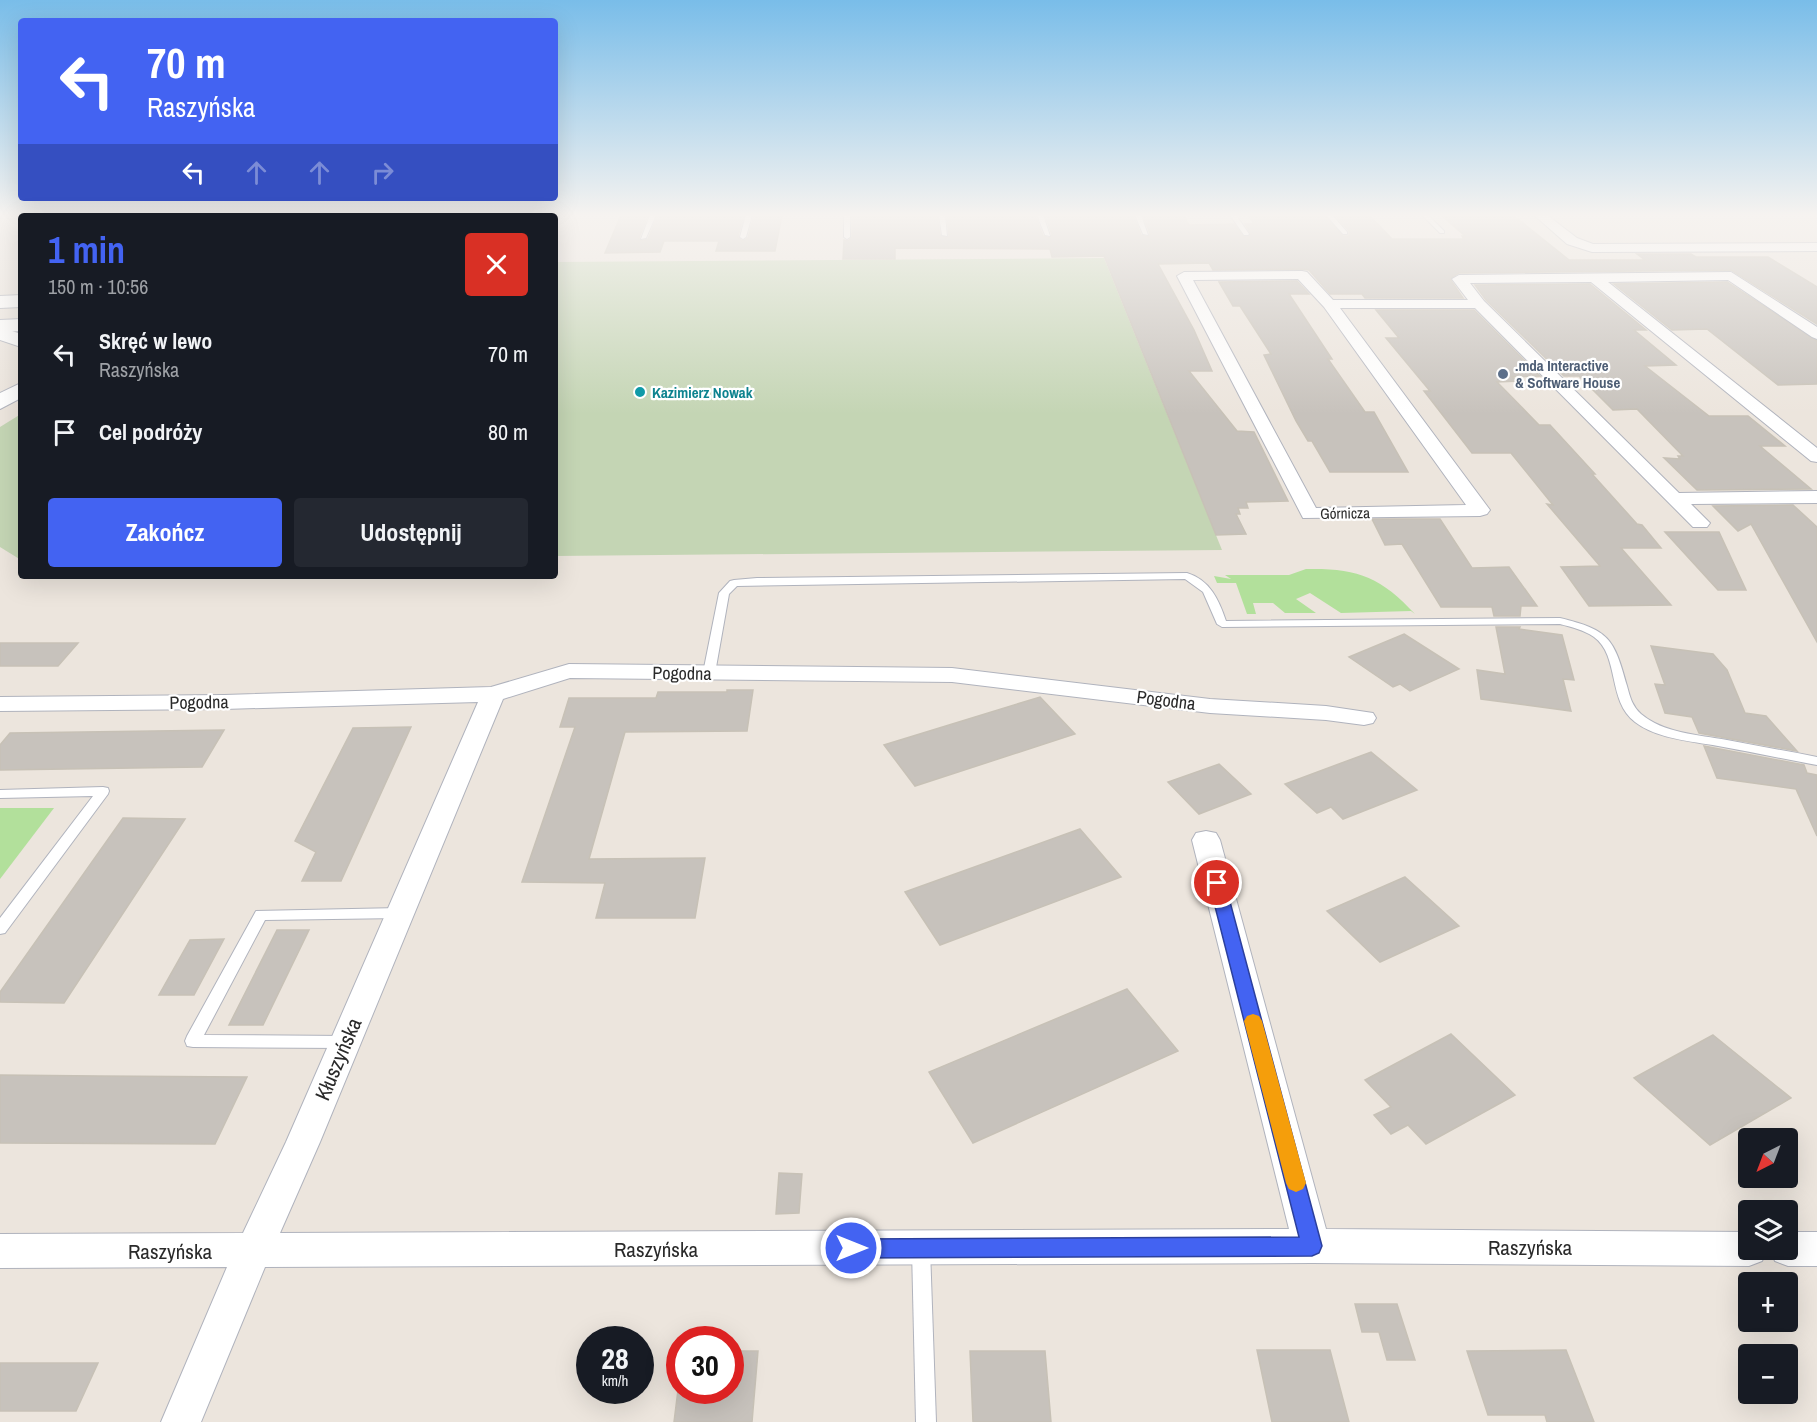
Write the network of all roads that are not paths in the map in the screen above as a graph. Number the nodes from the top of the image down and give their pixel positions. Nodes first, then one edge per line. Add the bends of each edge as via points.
1 (1187, 281) edge
2 (1308, 281) edge
3 (1461, 281) edge
4 (1598, 281) edge
5 (1739, 281) edge
6 (0, 302) edge
7 (18, 302) edge
8 (1329, 304) junction
9 (1479, 304) junction
10 (18, 325) edge
11 (0, 326) edge
12 (0, 333) edge
13 (1817, 334) edge
14 (18, 340) edge
15 (1817, 458) edge
16 (1817, 497) edge
17 (1674, 499) junction
18 (1700, 523) dead end
19 (709, 673) junction
20 (493, 694) junction
21 (0, 704) edge
22 (1364, 718) dead end
23 (1817, 761) edge
24 (0, 794) edge
25 (1206, 840) dead end
26 (400, 913) junction
27 (0, 929) edge
28 (345, 1042) junction
29 (1312, 1246) junction
30 (921, 1248) junction
31 (1738, 1248) edge
32 (1798, 1249) edge
33 (1817, 1249) edge
34 (253, 1250) junction
35 (0, 1251) edge
36 (182, 1422) edge
37 (926, 1422) edge

1 - 8 street, Górnicza via 1310,514 1480,510
2 - 8 street, Górnicza
3 - 9 street
4 - 15 street
5 - 13 street
6 - 7 main road
8 - 9 street
9 - 17 street
10 - 11 main road
12 - 14 street
16 - 17 street
17 - 18 street
19 - 20 street, Pogodna via 569,671
19 - 22 street, Pogodna via 952,675 1210,706
19 - 23 lane via 724,593 734,584 1187,576 1210,593 1222,624 1560,621 1588,627 1608,645 1628,707 1639,720 1680,735
20 - 21 street, Pogodna
20 - 26 street, Kłuszyńska
24 - 27 lane via 103,791
25 - 29 street
26 - 28 street, Kłuszyńska
26 - 28 lane via 261,915 193,1041
28 - 34 street, Kłuszyńska
29 - 30 street, Raszyńska
29 - 31 street, Raszyńska
30 - 34 street, Raszyńska
30 - 37 lane
32 - 33 street
34 - 35 street, Raszyńska
34 - 36 street, Kłuszyńska

